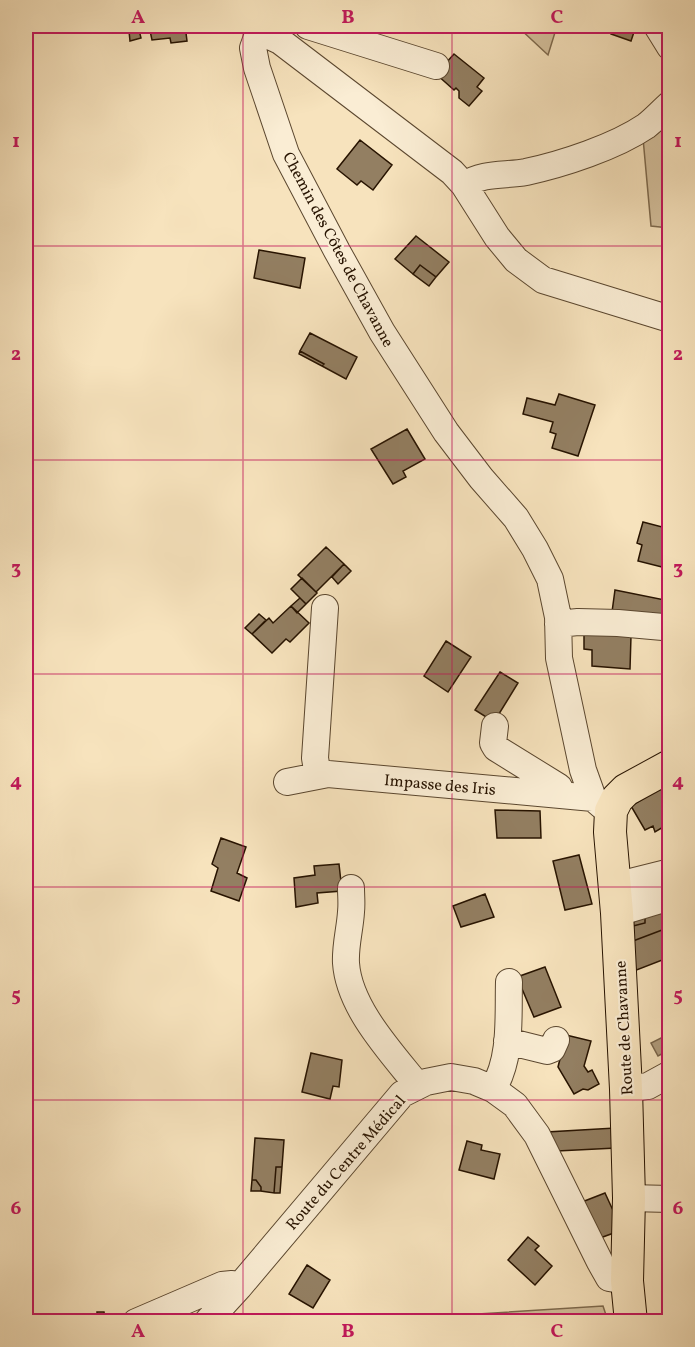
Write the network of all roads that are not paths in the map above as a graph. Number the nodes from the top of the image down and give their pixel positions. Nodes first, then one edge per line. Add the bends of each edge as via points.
1 (308, 26) edge
2 (657, 26) edge
3 (256, 29) edge
4 (669, 47) edge
5 (436, 66) dead end
6 (669, 104) edge
7 (464, 184) junction
8 (669, 319) edge
9 (326, 608) dead end
10 (558, 624) junction
11 (669, 626) edge
12 (307, 632) dead end
13 (320, 697) junction
14 (495, 726) dead end
15 (669, 766) edge
16 (318, 776) junction
17 (287, 782) dead end
18 (562, 795) junction
19 (602, 804) junction
20 (669, 872) edge
21 (351, 888) dead end
22 (669, 897) edge
23 (616, 899) junction
24 (509, 982) dead end
25 (556, 1040) dead end
26 (507, 1041) junction
27 (669, 1074) edge
28 (418, 1086) junction
29 (493, 1089) junction
30 (626, 1089) junction
31 (629, 1198) junction
32 (669, 1199) edge
33 (627, 1281) junction
34 (239, 1287) junction
35 (136, 1322) edge
36 (207, 1322) edge
37 (632, 1322) edge

1 - 5 street
2 - 4 street
3 - 7 street, Chemin des Côtes de Chavanne via 280,41
3 - 10 street, Chemin des Côtes de Chavanne via 253,48 257,68 286,154 382,332 446,432 516,518 535,549 550,579
6 - 7 street via 646,126 606,146 550,167 482,176
7 - 8 street, Chemin des Côtes de Chavanne via 497,237 516,260 543,280
9 - 13 street
10 - 11 street
10 - 19 street, Chemin des Côtes de Chavanne via 559,658 583,770
12 - 13 street via 307,663
13 - 16 street via 315,758
14 - 18 street via 496,748 555,784
15 - 19 main road via 617,799
16 - 17 street, Impasse des Iris
16 - 18 street, Impasse des Iris
18 - 19 street, Impasse des Iris
19 - 23 main road, Route de Chavanne via 610,832
20 - 23 street
21 - 28 street via 348,978 370,1023
22 - 23 street
23 - 30 main road, Route de Chavanne
24 - 26 street
25 - 26 street via 547,1051
26 - 29 street
27 - 30 street via 648,1086
28 - 29 street, Route du Centre Médical via 451,1077
28 - 34 street, Route du Centre Médical via 402,1094 384,1113
29 - 33 street, Route du Centre Médical via 515,1104 537,1135 609,1278
30 - 31 main road, Route de Chavanne
31 - 32 street
31 - 33 main road, Route de Chavanne
33 - 37 main road, Route de Chavanne
34 - 35 street via 222,1285
34 - 36 street, Route du Centre Médical

